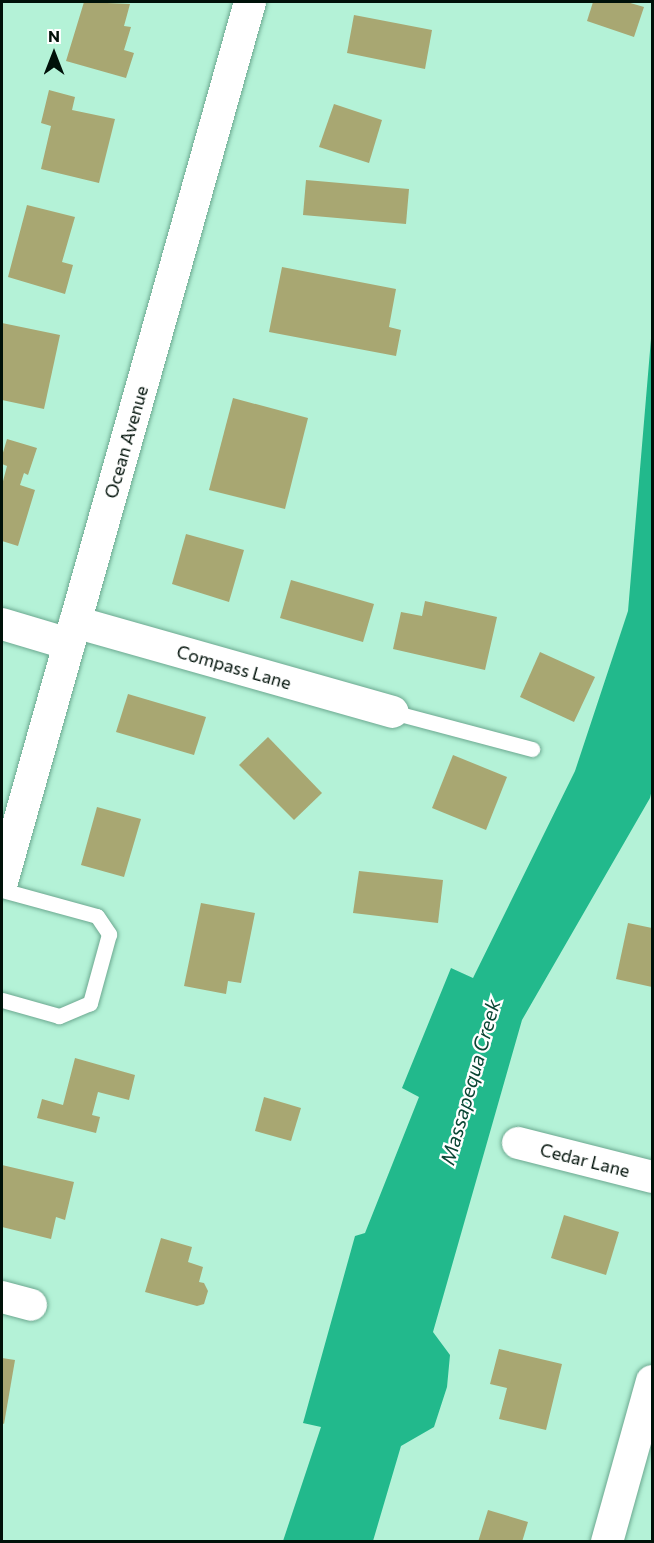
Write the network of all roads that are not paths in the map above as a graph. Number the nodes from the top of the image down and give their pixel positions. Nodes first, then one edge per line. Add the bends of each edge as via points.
1 (250, 2) edge
2 (2, 624) edge
3 (72, 633) junction
4 (392, 712) joint
5 (532, 749) dead end
6 (2, 882) edge
7 (2, 890) edge
8 (2, 1000) edge
9 (518, 1143) dead end
10 (652, 1178) edge
11 (2, 1297) edge
12 (31, 1305) dead end
13 (652, 1381) edge
14 (642, 1461) edge
15 (607, 1542) edge

1 - 3 street, Ocean Avenue
2 - 3 street, Compass Lane
3 - 4 street, Compass Lane
3 - 6 street, Ocean Avenue
4 - 5 lane
7 - 8 lane via 97,916 109,934 90,1003 59,1016
9 - 10 street, Cedar Lane
11 - 12 street
13 - 14 street
14 - 15 street

